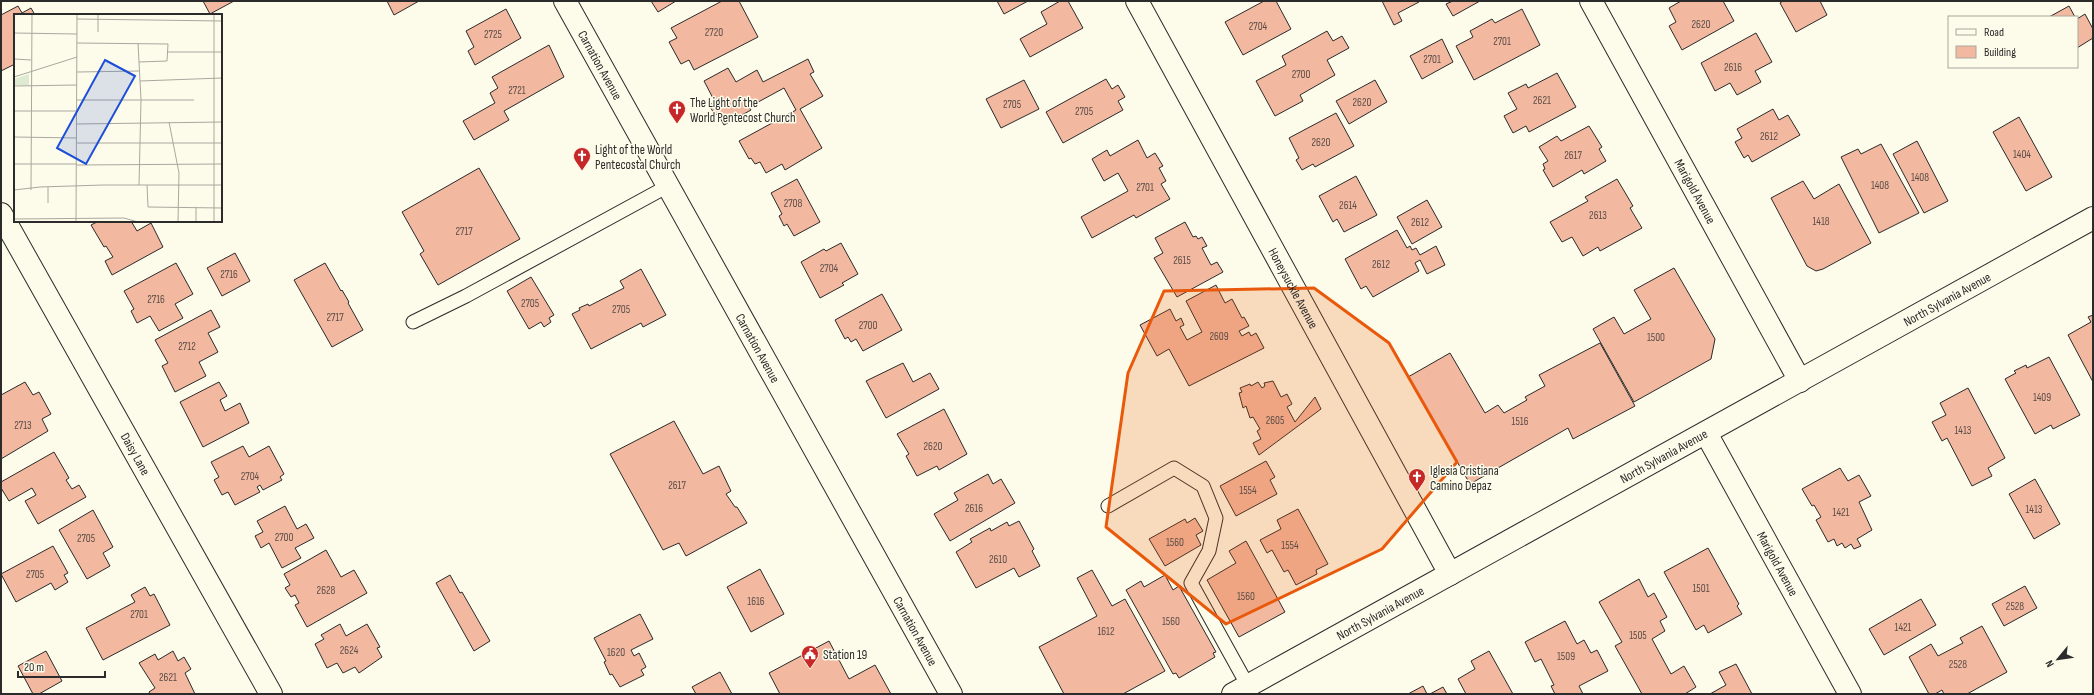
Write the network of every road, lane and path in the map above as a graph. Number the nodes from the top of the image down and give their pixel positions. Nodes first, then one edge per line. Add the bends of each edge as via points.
1 (565, 1) edge
2 (1137, 1) edge
3 (1591, 1) edge
4 (668, 186) junction
5 (1, 214) edge
6 (2093, 218) edge
7 (413, 322) dead end
8 (1800, 380) junction
9 (1706, 433) junction
10 (1108, 506) dead end
11 (1450, 574) junction
12 (1241, 690) edge
13 (270, 694) edge
14 (951, 694) edge
15 (1850, 694) edge

1 - 4 street, Carnation Avenue
2 - 11 street, Honeysuckle Avenue
3 - 8 street, Marigold Avenue
4 - 7 lane
4 - 14 street, Carnation Avenue
5 - 13 street, Daisy Lane
6 - 8 street, North Sylvania Avenue
8 - 9 street, North Sylvania Avenue
9 - 11 street, North Sylvania Avenue
9 - 15 street, Marigold Avenue
10 - 12 lane via 1174,468 1203,486 1216,518 1209,552 1191,583
11 - 12 street, North Sylvania Avenue

